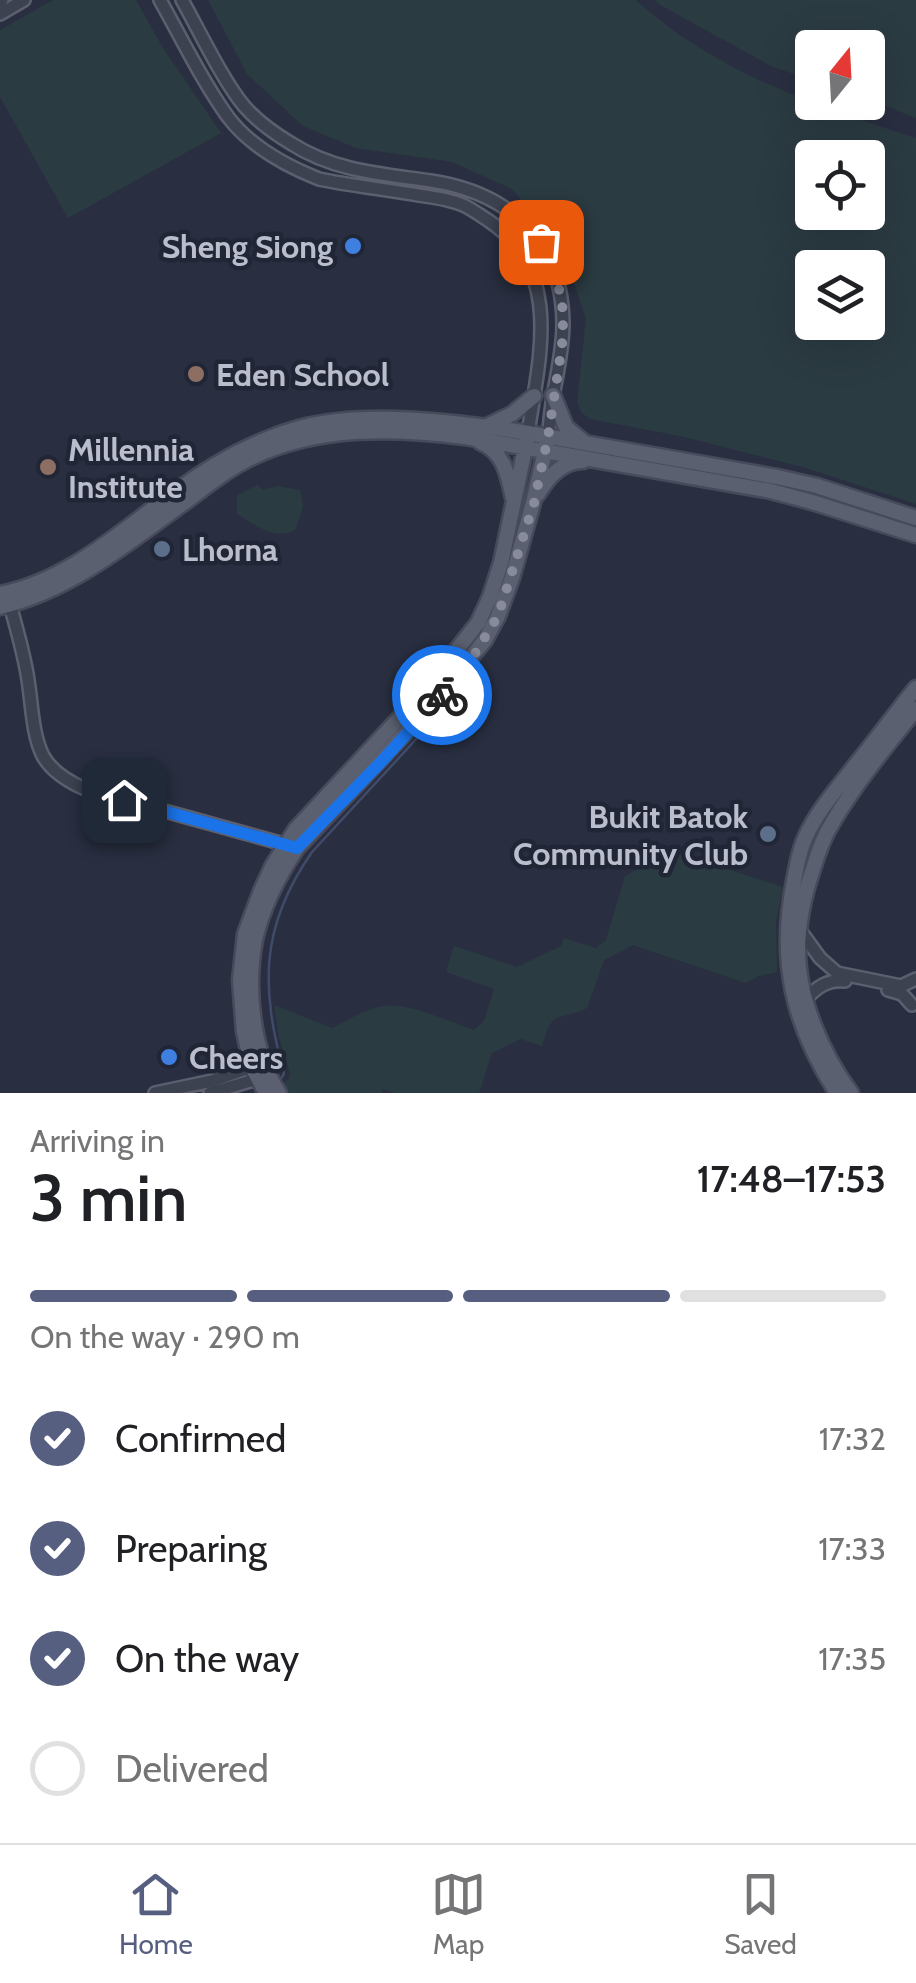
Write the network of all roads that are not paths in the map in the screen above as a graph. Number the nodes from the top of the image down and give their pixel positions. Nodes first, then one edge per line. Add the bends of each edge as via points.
1 (24, 0) edge
2 (160, 0) edge
3 (182, 0) edge
4 (0, 14) edge
5 (553, 395) junction
6 (534, 396) junction
7 (486, 426) junction
8 (465, 436) junction
9 (527, 441) junction
10 (546, 444) junction
11 (586, 444) junction
12 (594, 461) junction
13 (514, 501) junction
14 (534, 503) junction
15 (916, 518) edge
16 (916, 535) edge
17 (4, 600) edge
18 (913, 703) edge
19 (291, 846) junction
20 (799, 930) junction
21 (916, 980) edge
22 (806, 999) junction
23 (914, 1007) edge
24 (260, 1071) junction
25 (155, 1093) edge
26 (210, 1093) edge
27 (266, 1093) edge
28 (279, 1093) edge
29 (838, 1093) edge
30 (851, 1093) edge

1 - 4 street
2 - 6 street via 230,119 267,152 319,179 462,204 513,242 527,261 542,307
3 - 5 street via 237,97 293,145 367,173 479,194 531,230 548,253 562,301
5 - 10 street
5 - 11 main road via 566,427
6 - 7 main road
6 - 9 street
7 - 9 main road
7 - 17 main road via 386,420 315,425 277,436 207,469 84,559
8 - 9 main road
8 - 13 main road via 501,458
8 - 17 main road via 358,431 255,456 94,568
9 - 10 main road
9 - 13 main road
10 - 11 main road
10 - 12 main road
10 - 14 main road
11 - 15 main road via 777,476
12 - 14 main road via 573,461 554,472
12 - 16 main road via 771,491
13 - 19 main road via 478,623 329,792
14 - 19 main road via 485,640 440,697
17 - 19 street via 28,675 36,737 54,770 85,789
18 - 20 main road via 833,820 806,889
18 - 29 main road via 823,806 805,838 791,895 786,948 792,985 812,1050
19 - 24 main road via 272,865 240,964 244,1032
20 - 21 street via 837,973 901,986
20 - 22 main road
21 - 23 street via 909,993
22 - 23 street via 835,980 852,981 897,991
22 - 30 main road
24 - 25 street
24 - 26 street
24 - 27 main road
24 - 28 main road

